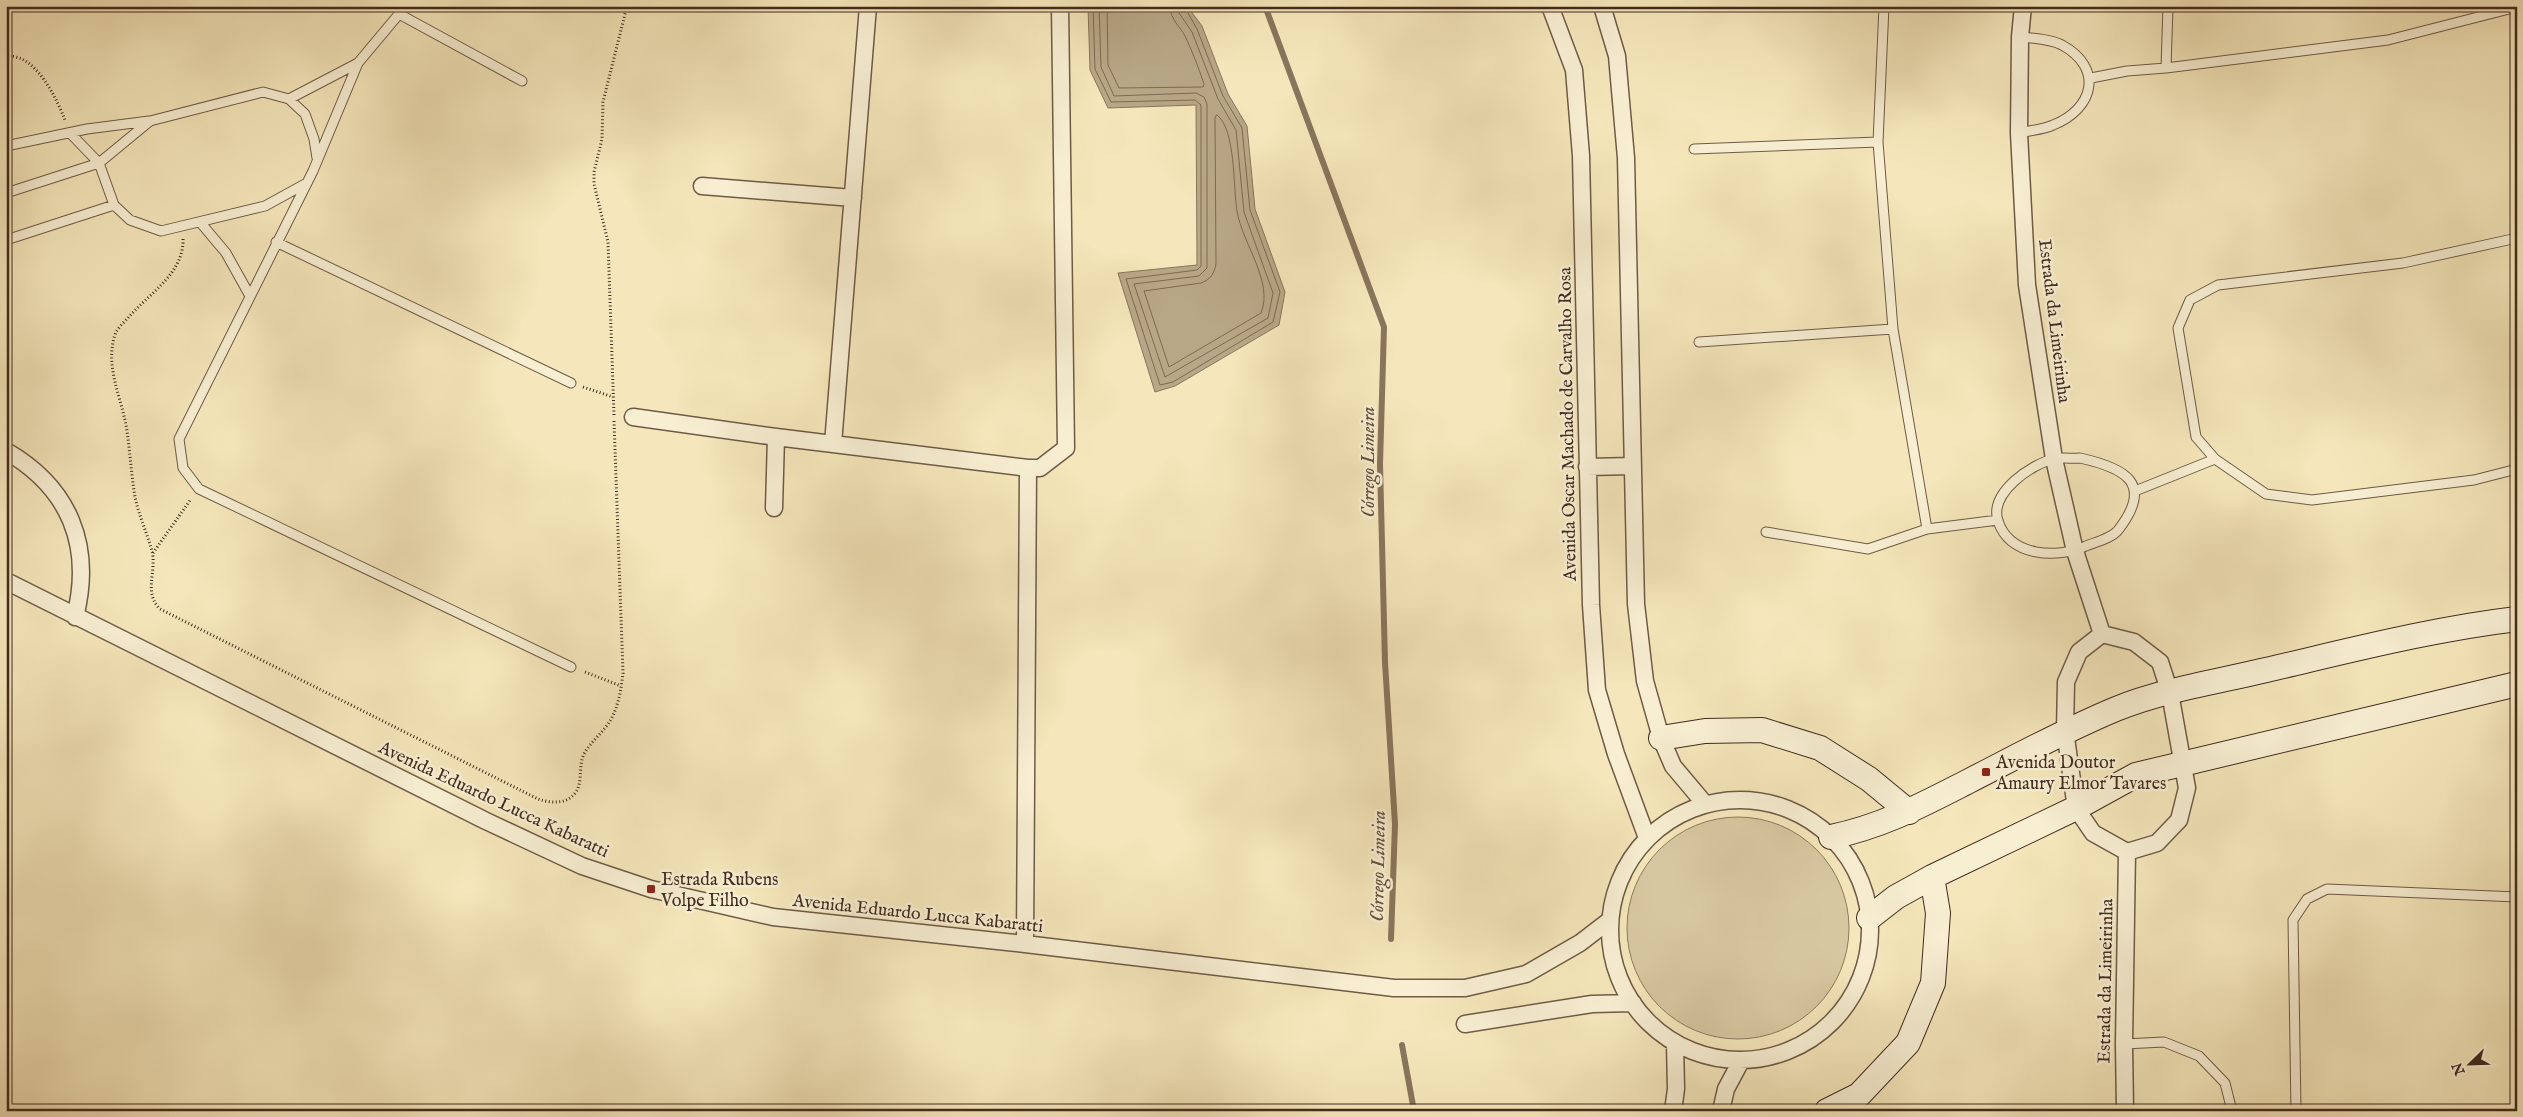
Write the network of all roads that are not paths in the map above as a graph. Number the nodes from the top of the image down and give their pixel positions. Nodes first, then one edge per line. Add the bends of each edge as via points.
1 (868, 6) edge
2 (1060, 6) edge
3 (1550, 6) edge
4 (1602, 6) edge
5 (1884, 6) edge
6 (2023, 6) edge
7 (2168, 6) edge
8 (2517, 6) edge
9 (401, 10) edge
10 (2020, 37) junction
11 (358, 63) junction
12 (2166, 68) junction
13 (2091, 78) junction
14 (522, 81) dead end
15 (289, 99) junction
16 (150, 120) junction
17 (2019, 132) junction
18 (70, 133) junction
19 (1878, 142) junction
20 (6, 146) edge
21 (1694, 150) dead end
22 (317, 161) junction
23 (99, 163) junction
24 (305, 184) junction
25 (702, 186) dead end
26 (6, 193) edge
27 (853, 198) junction
28 (114, 205) junction
29 (200, 222) junction
30 (2517, 238) edge
31 (6, 240) edge
32 (276, 242) junction
33 (250, 296) junction
34 (1893, 329) junction
35 (1699, 342) dead end
36 (571, 383) road end
37 (633, 417) dead end
38 (776, 437) junction
39 (833, 444) junction
40 (6, 451) edge
41 (2054, 459) junction
42 (2215, 459) junction
43 (1633, 466) junction
44 (1587, 467) junction
45 (1028, 468) junction
46 (2517, 469) edge
47 (2135, 491) junction
48 (774, 508) dead end
49 (1998, 520) junction
50 (1928, 529) junction
51 (1766, 532) dead end
52 (2075, 551) junction
53 (6, 581) edge
54 (75, 617) junction
55 (2517, 619) edge
56 (2102, 634) junction
57 (571, 667) road end
58 (2517, 684) edge
59 (2170, 693) junction
60 (2066, 731) junction
61 (1661, 738) junction
62 (2182, 763) junction
63 (1705, 804) junction
64 (2076, 808) junction
65 (1909, 812) junction
66 (1831, 837) junction
67 (1647, 838) junction
68 (2127, 852) junction
69 (1932, 877) junction
70 (2517, 897) edge
71 (1868, 918) junction
72 (1610, 920) junction
73 (1025, 944) junction
74 (1633, 1003) junction
75 (1465, 1024) dead end
76 (1675, 1044) junction
77 (2124, 1044) junction
78 (1740, 1061) junction
79 (2232, 1110) edge
80 (1673, 1111) edge
81 (1721, 1111) edge
82 (1827, 1111) edge
83 (2125, 1111) edge
84 (2248, 1111) edge
85 (2296, 1111) edge

1 - 27 street
2 - 45 street via 1066,448 1040,468
3 - 44 street, Avenida Oscar Machado de Carvalho Rosa via 1574,70 1580,156
4 - 43 street via 1617,56 1626,158
5 - 19 lane
6 - 10 street, Estrada da Limeirinha
7 - 12 lane
8 - 12 lane via 2388,40
9 - 11 lane
9 - 14 lane
10 - 13 lane via 2062,45 2082,61
10 - 17 street, Estrada da Limeirinha
11 - 15 lane
11 - 22 lane
12 - 13 lane
13 - 17 lane via 2089,91 2075,111 2053,125
15 - 16 lane via 263,92
15 - 22 lane via 305,114 314,139
16 - 18 lane
16 - 23 lane
17 - 41 street, Estrada da Limeirinha via 2027,285
18 - 20 lane
18 - 23 lane
19 - 21 lane
19 - 34 lane
22 - 24 lane
23 - 26 lane
23 - 28 lane
24 - 29 lane via 265,206
24 - 32 lane
25 - 27 street
27 - 39 street
28 - 29 lane via 130,220 161,231
28 - 31 lane
29 - 33 lane via 226,253
30 - 42 lane via 2403,263 2218,285 2190,300 2178,328 2196,437
32 - 33 lane
32 - 36 lane
33 - 57 lane via 179,439 183,468 199,489
34 - 35 lane
34 - 50 lane
37 - 38 street
38 - 39 street
38 - 48 street
39 - 45 street
40 - 54 street via 42,476 68,512 81,553 80,596
41 - 47 lane via 2080,458 2108,464 2130,478
41 - 49 lane via 2014,479 2000,498
41 - 52 street, Estrada da Limeirinha
42 - 46 lane via 2266,494 2312,500 2474,480
42 - 47 lane
43 - 44 street
43 - 61 street via 1636,604 1646,681
44 - 67 street, Avenida Oscar Machado de Carvalho Rosa via 1597,690
45 - 73 street
47 - 52 lane via 2132,512 2117,532
49 - 50 lane
49 - 52 lane via 2011,541 2035,554
50 - 51 lane via 1868,548
52 - 56 street, Estrada da Limeirinha
53 - 54 street, Avenida Eduardo Lucca Kabaratti
54 - 73 street, Avenida Eduardo Lucca Kabaratti via 582,866 650,888 773,917
55 - 59 street via 2482,623
56 - 59 street via 2134,642 2160,662
56 - 60 street via 2079,652 2066,682
58 - 62 street
59 - 60 street via 2118,708
59 - 62 street
60 - 64 street
60 - 65 street
61 - 63 street via 1673,766
61 - 65 street via 1705,731 1762,730 1820,748 1869,779
62 - 64 street via 2136,775
62 - 68 street via 2187,788 2179,820 2157,842
63 - 66 street via 1739,799 1773,804 1804,817
63 - 67 street via 1674,817
64 - 68 street via 2093,833
64 - 69 street
65 - 66 street via 1867,829
66 - 71 street via 1852,864 1865,896
67 - 72 street via 1626,865 1613,896
68 - 77 street, Estrada da Limeirinha
69 - 71 street via 1896,897
69 - 82 street via 1938,912 1933,983 1908,1043 1859,1095
70 - 85 lane via 2327,889 2307,899 2293,920
71 - 78 street via 1870,930 1866,964 1853,995 1833,1022 1806,1043 1782,1054
72 - 73 street, Avenida Eduardo Lucca Kabaratti via 1580,943 1526,974 1465,988 1394,988
72 - 74 street via 1614,965
74 - 75 street via 1592,1004
74 - 76 street via 1648,1023
76 - 78 street via 1707,1057
76 - 80 street
77 - 79 lane via 2164,1042 2199,1056 2225,1083
77 - 83 street, Estrada da Limeirinha
78 - 81 street via 1726,1090
79 - 84 lane

